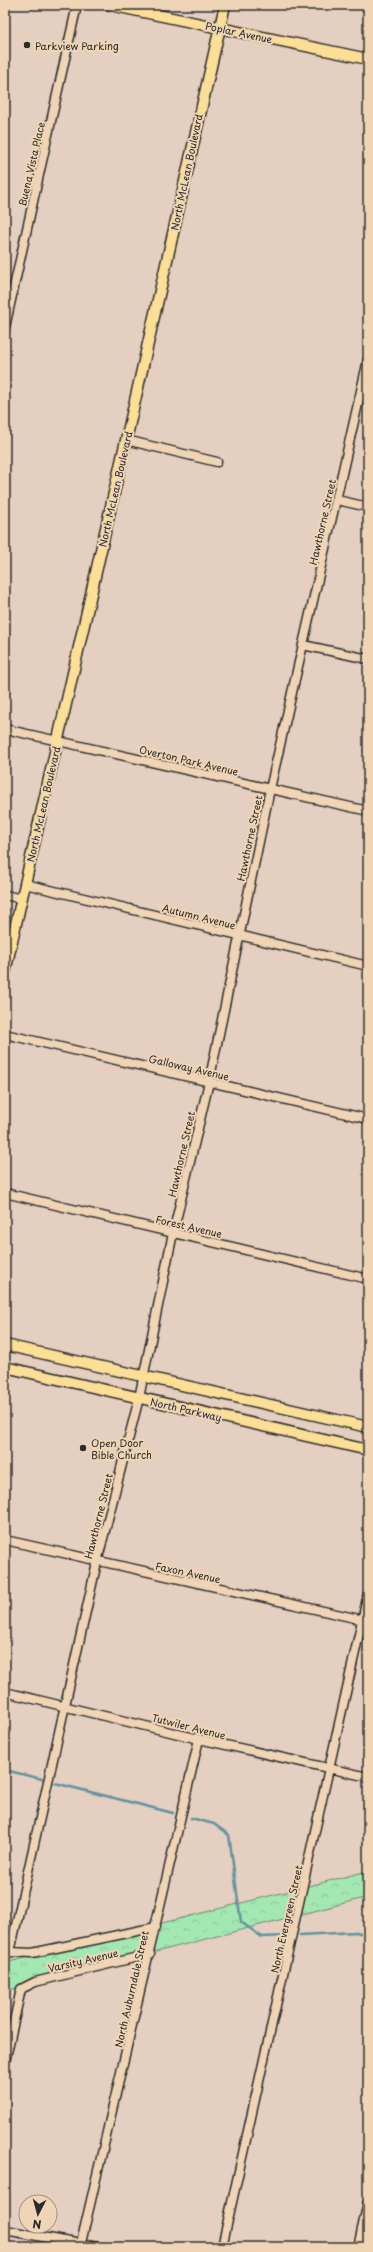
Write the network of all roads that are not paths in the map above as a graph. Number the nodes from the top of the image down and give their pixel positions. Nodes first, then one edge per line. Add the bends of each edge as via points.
1 (77, 5) edge
2 (110, 5) edge
3 (225, 5) edge
4 (219, 28) junction
5 (368, 59) edge
6 (5, 327) edge
7 (368, 360) edge
8 (126, 440) junction
9 (217, 462) dead end
10 (337, 500) junction
11 (368, 507) edge
12 (303, 645) junction
13 (368, 659) edge
14 (5, 729) edge
15 (57, 741) junction
16 (270, 789) junction
17 (368, 811) edge
18 (25, 884) junction
19 (5, 895) edge
20 (22, 899) junction
21 (238, 936) junction
22 (368, 966) edge
23 (5, 972) edge
24 (5, 1034) edge
25 (208, 1082) junction
26 (368, 1119) edge
27 (5, 1193) edge
28 (173, 1232) junction
29 (368, 1279) edge
30 (5, 1345) edge
31 (5, 1367) edge
32 (142, 1377) junction
33 (139, 1398) junction
34 (368, 1427) edge
35 (368, 1450) edge
36 (5, 1540) edge
37 (97, 1562) junction
38 (368, 1594) edge
39 (365, 1621) edge
40 (5, 1692) edge
41 (65, 1706) junction
42 (199, 1739) junction
43 (330, 1770) junction
44 (368, 1777) edge
45 (156, 1927) junction
46 (8, 1953) edge
47 (150, 1954) junction
48 (5, 2062) edge
49 (368, 2202) edge
50 (5, 2230) edge
51 (81, 2243) junction
52 (97, 2247) edge
53 (222, 2247) edge
54 (358, 2247) edge

1 - 6 street, Buena Vista Place
2 - 4 main road, Poplar Avenue
3 - 4 main road, North McLean Boulevard
4 - 5 main road, Poplar Avenue
4 - 8 main road, North McLean Boulevard
7 - 10 street, Hawthorne Street
8 - 9 street
8 - 15 main road, North McLean Boulevard
10 - 11 street
10 - 12 street, Hawthorne Street
12 - 13 street
12 - 16 street, Hawthorne Street
14 - 15 street, Overton Park Avenue
15 - 16 street, Overton Park Avenue
15 - 18 main road, North McLean Boulevard
16 - 17 street, Overton Park Avenue
16 - 21 street, Hawthorne Street
18 - 20 main road, North McLean Boulevard
18 - 21 street, Autumn Avenue
19 - 20 street
20 - 23 main road, North McLean Boulevard
21 - 22 street, Autumn Avenue
21 - 25 street, Hawthorne Street
24 - 25 street, Galloway Avenue
25 - 26 street, Galloway Avenue
25 - 28 street, Hawthorne Street
27 - 28 street, Forest Avenue
28 - 29 street, Forest Avenue
28 - 32 street, Hawthorne Street
30 - 32 main road
31 - 33 main road, North Parkway
32 - 33 street, Hawthorne Street
32 - 34 main road
33 - 35 main road, North Parkway
33 - 37 street, Hawthorne Street
36 - 37 street, Faxon Avenue
37 - 39 street, Faxon Avenue
37 - 41 street, Hawthorne Street
38 - 39 street, North Evergreen Street
39 - 43 street, North Evergreen Street
40 - 41 street, Tutwiler Avenue
41 - 42 street, Tutwiler Avenue
41 - 46 street, Hawthorne Street
42 - 43 street, Tutwiler Avenue
42 - 45 street, North Auburndale Street
43 - 44 street, Tutwiler Avenue
43 - 53 street, North Evergreen Street
45 - 46 street via 32,1953
45 - 47 street, North Auburndale Street
47 - 48 street, Varsity Avenue via 35,1982 22,1989
47 - 51 street, North Auburndale Street
49 - 54 street
50 - 51 street
51 - 52 street

